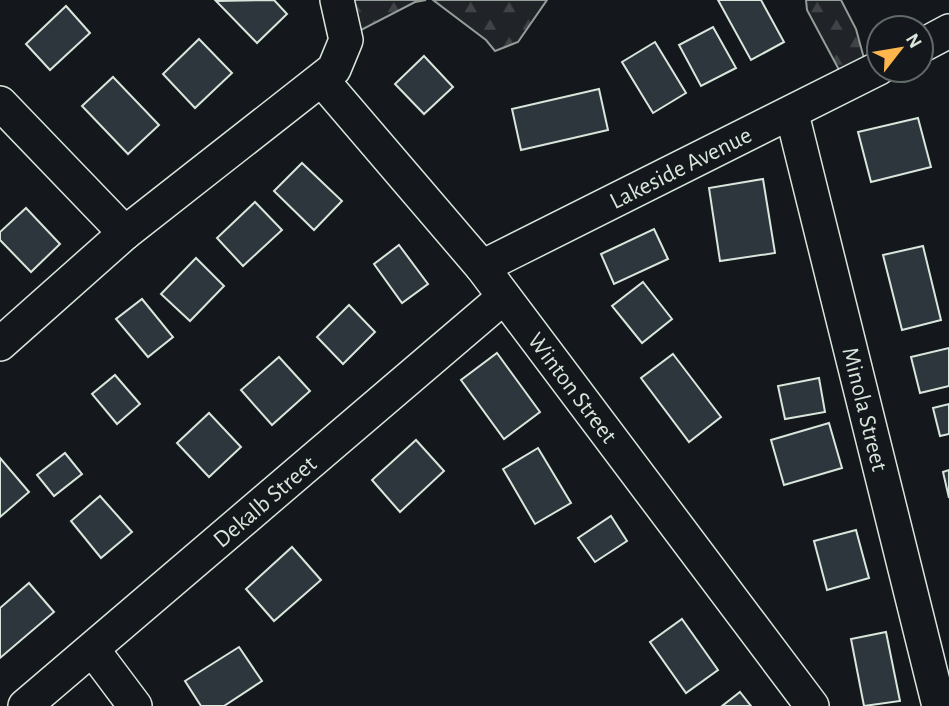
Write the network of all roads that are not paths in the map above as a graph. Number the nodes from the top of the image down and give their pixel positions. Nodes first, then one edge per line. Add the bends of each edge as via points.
1 (337, 0) edge
2 (865, 75) edge
3 (322, 80) junction
4 (0, 103) edge
5 (792, 114) junction
6 (125, 233) junction
7 (482, 267) junction
8 (504, 297) junction
9 (0, 344) edge
10 (93, 650) junction
11 (25, 706) edge
12 (135, 706) edge
13 (812, 706) edge
14 (939, 706) edge

1 - 3 street via 346,40 334,69
2 - 5 street, Lakeside Avenue
3 - 6 street
3 - 7 street, Winton Street
4 - 6 street
5 - 7 street, Lakeside Avenue
5 - 14 street, Minola Street
6 - 9 street
7 - 8 street, Winton Street
8 - 10 street, Dekalb Street
8 - 13 street, Winton Street
10 - 11 street, Dekalb Street
10 - 12 street

